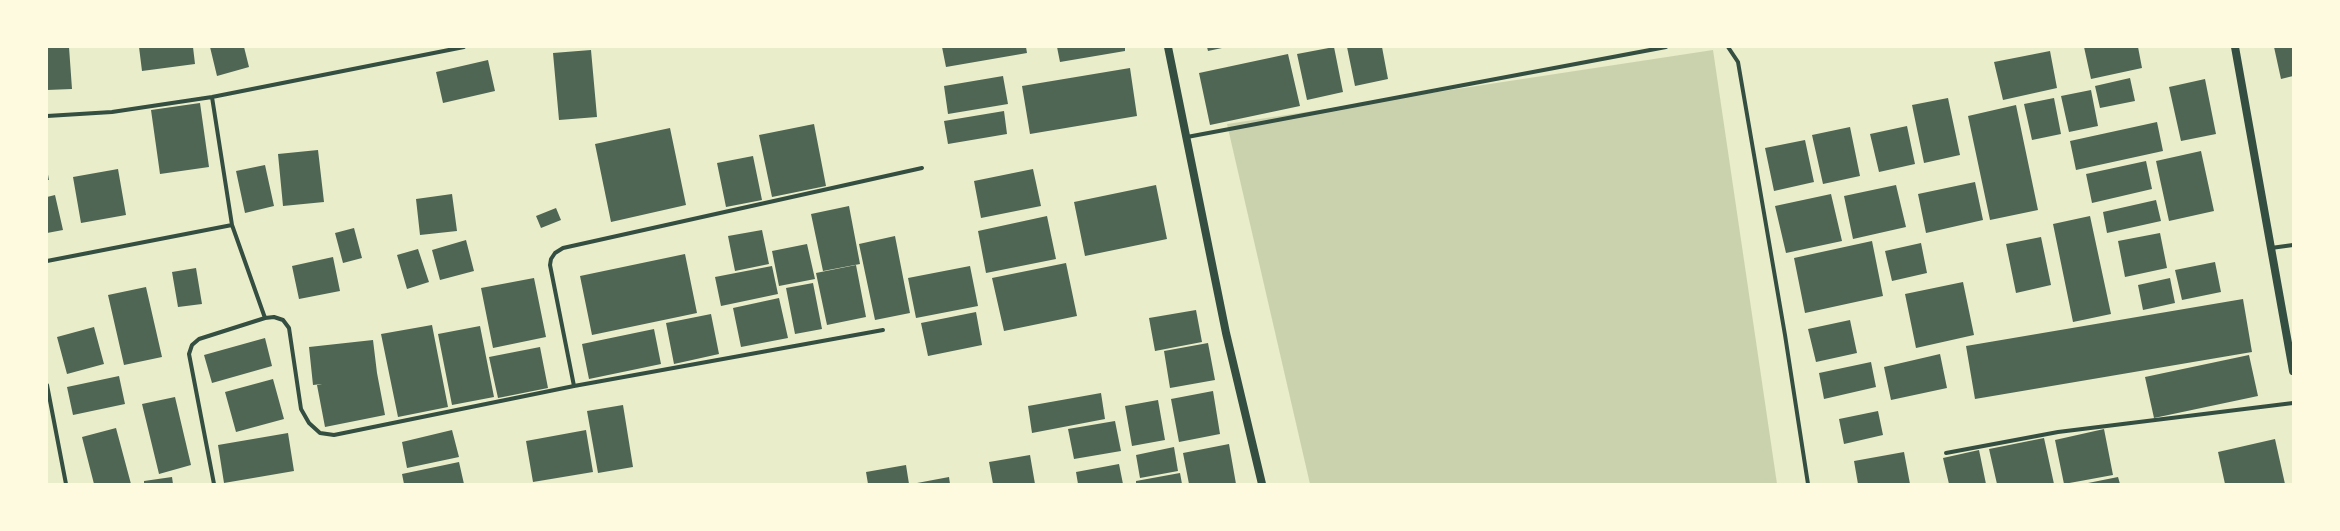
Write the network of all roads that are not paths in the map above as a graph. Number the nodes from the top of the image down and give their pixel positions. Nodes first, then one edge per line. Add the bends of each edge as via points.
1 (464, 47) edge
2 (1168, 47) edge
3 (1666, 47) edge
4 (1728, 47) edge
5 (2235, 47) edge
6 (212, 96) junction
7 (47, 116) edge
8 (1186, 137) junction
9 (922, 168) dead end
10 (232, 225) junction
11 (2293, 245) edge
12 (2271, 248) junction
13 (47, 262) edge
14 (265, 318) junction
15 (883, 330) dead end
16 (2293, 371) edge
17 (47, 385) edge
18 (574, 386) junction
19 (2293, 402) edge
20 (1946, 453) dead end
21 (66, 484) edge
22 (214, 484) edge
23 (1262, 484) edge
24 (1808, 484) edge

1 - 6 street
2 - 8 main road
3 - 8 street
4 - 24 street via 1738,62
5 - 12 main road
6 - 7 street via 112,112
6 - 10 street
8 - 23 main road via 1226,333
9 - 18 street via 563,248 555,253 550,264
10 - 13 street
10 - 14 street
11 - 12 street
12 - 16 main road
14 - 18 street via 283,320 289,328 301,409 309,423 320,433 334,435
14 - 22 street via 200,339 192,344 189,354
15 - 18 street
17 - 21 street
19 - 20 street via 2058,432

